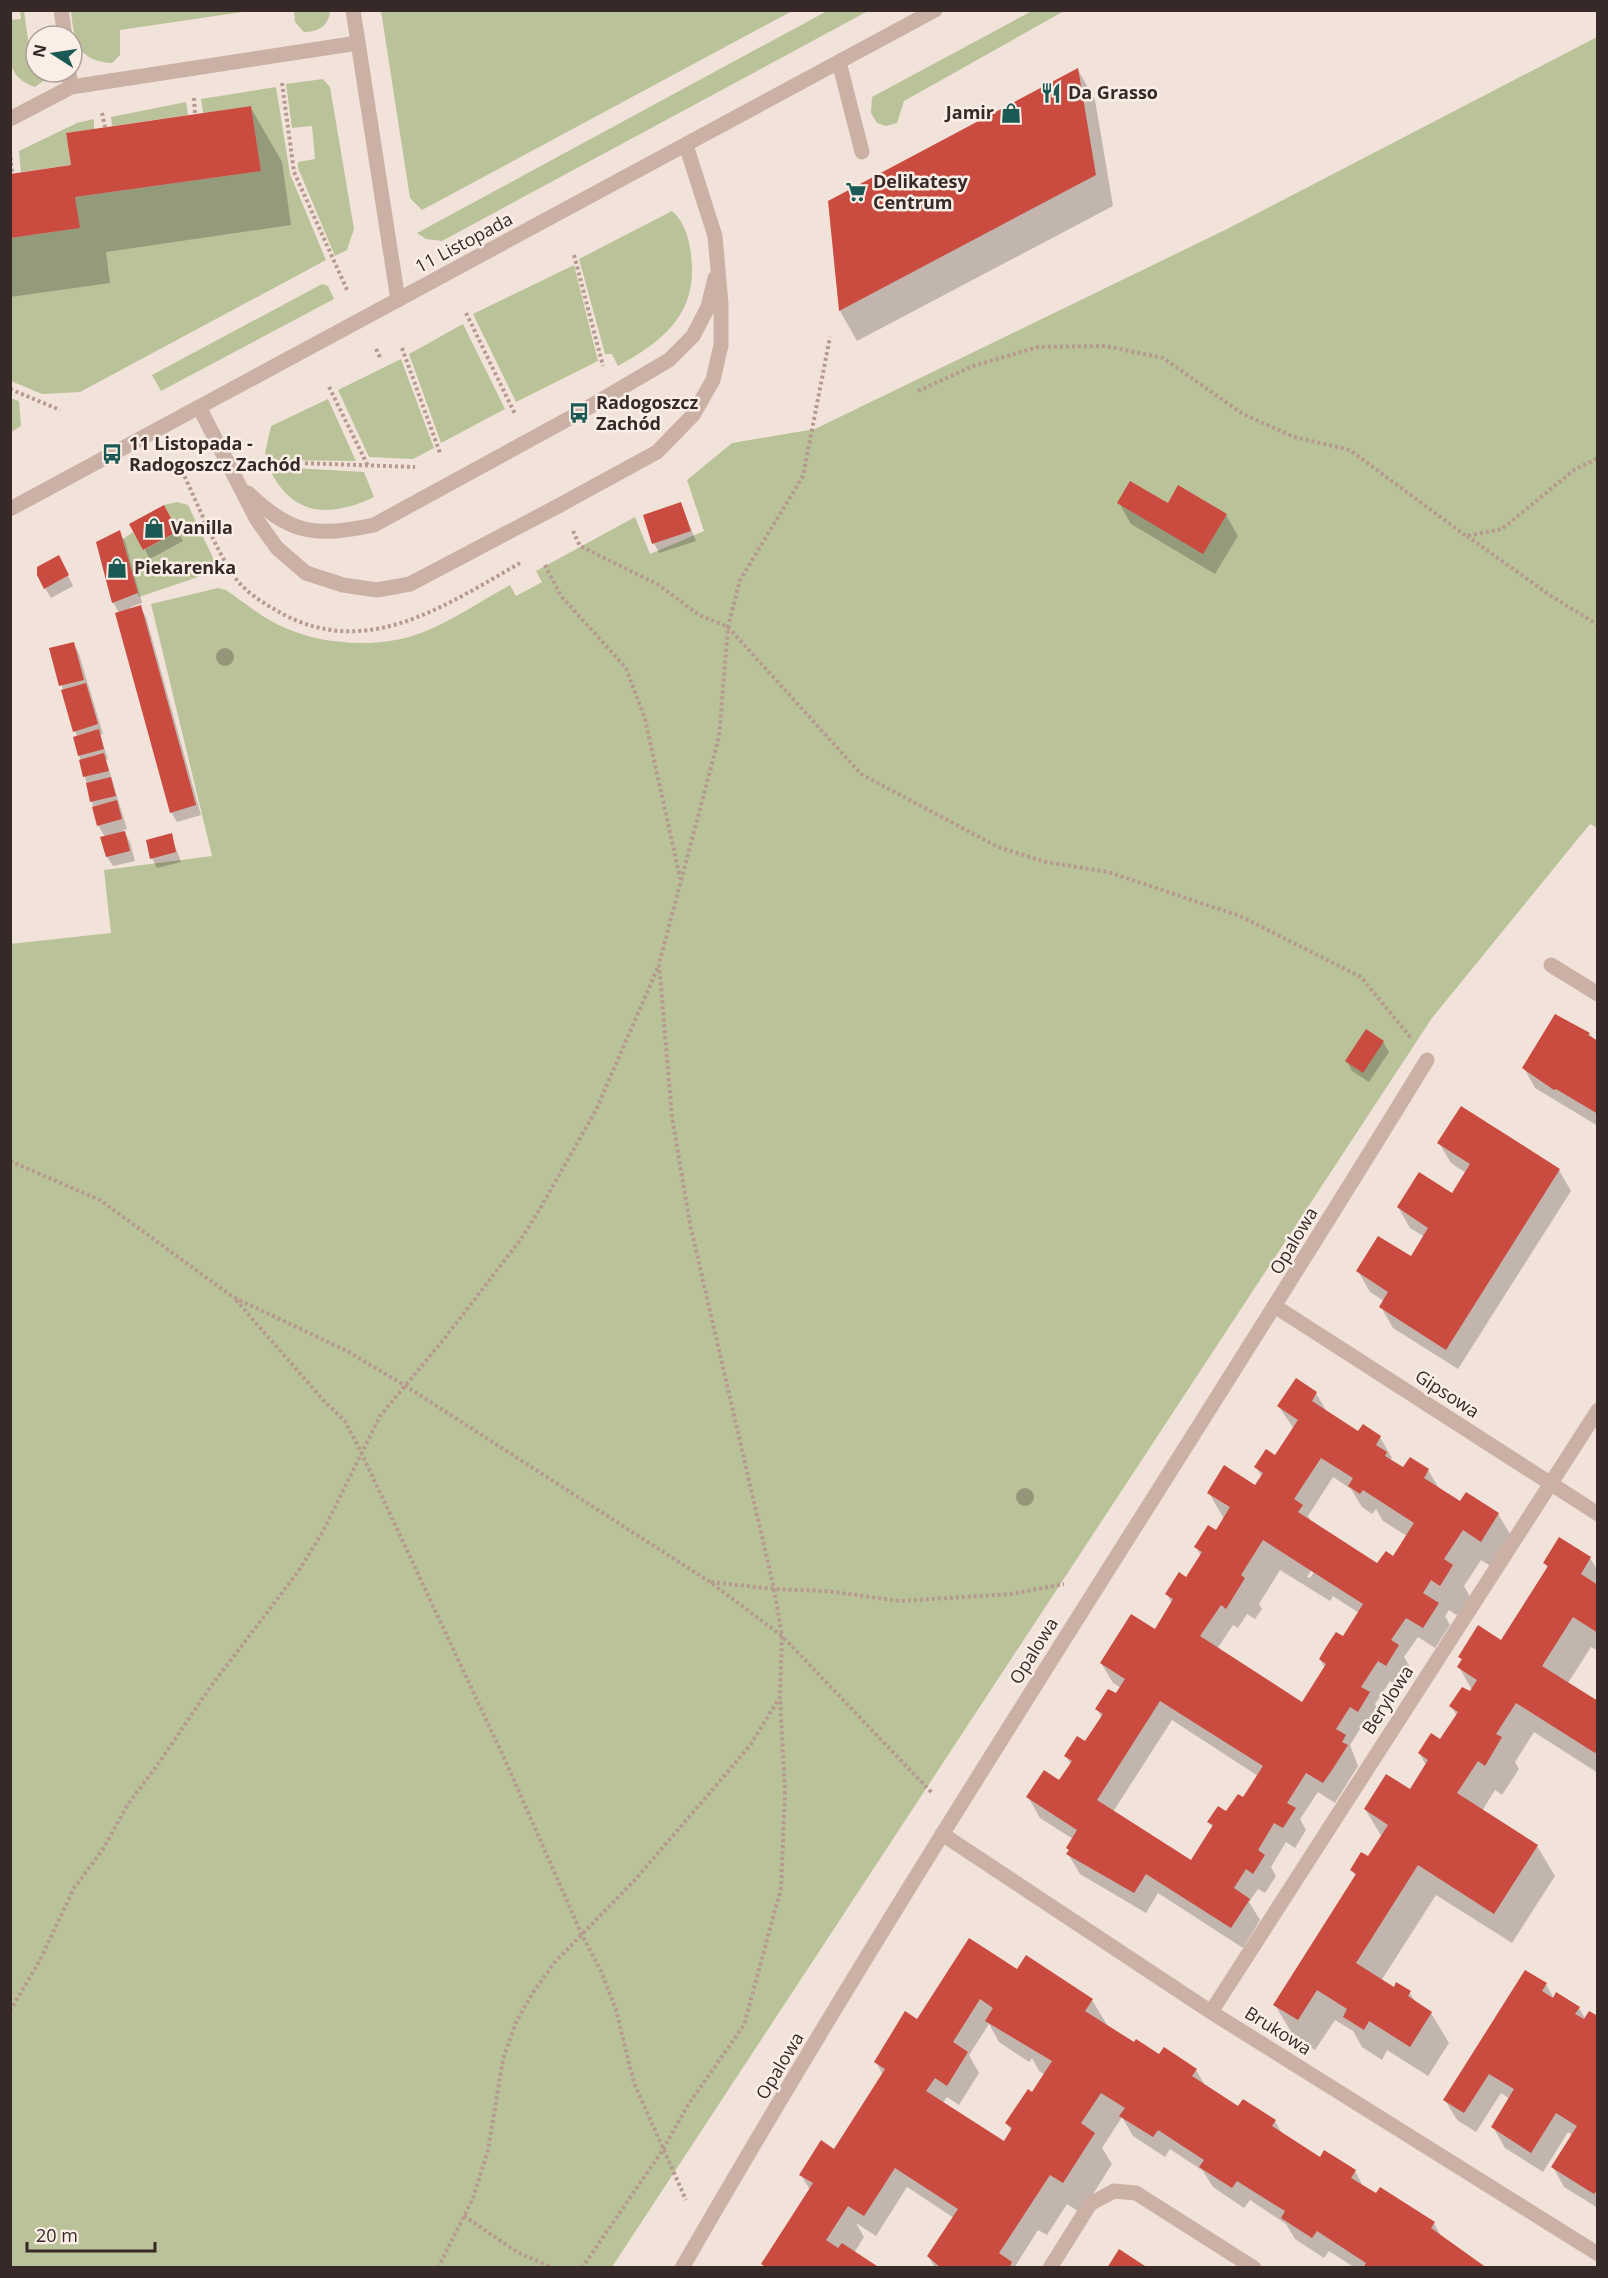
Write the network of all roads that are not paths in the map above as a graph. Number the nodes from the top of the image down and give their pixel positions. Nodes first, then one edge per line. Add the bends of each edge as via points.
1 (353, 10) edge
2 (935, 10) edge
3 (358, 43) junction
4 (839, 62) junction
5 (84, 78) edge
6 (64, 84) edge
7 (10, 119) edge
8 (686, 145) junction
9 (862, 152) dead end
10 (718, 267) junction
11 (398, 300) junction
12 (199, 407) junction
13 (242, 487) junction
14 (10, 509) edge
15 (1551, 965) dead end
16 (1598, 994) edge
17 (1427, 1060) road end
18 (1276, 1307) junction
19 (1598, 1410) edge
20 (1552, 1485) junction
21 (1598, 1514) edge
22 (942, 1834) junction
23 (1211, 2012) junction
24 (1598, 2254) edge
25 (682, 2268) edge
26 (1050, 2268) edge
27 (1254, 2268) edge

1 - 3 street
2 - 4 street, 11 Listopada
3 - 5 street
3 - 11 street
4 - 8 street, 11 Listopada
4 - 9 street
6 - 7 street
8 - 10 street via 715,236
8 - 11 street, 11 Listopada
10 - 13 street via 708,307 693,336 669,360 374,525 336,532 299,529 270,515
10 - 13 street via 721,345 713,380 693,415 657,452 410,584 377,590 343,585 306,573 277,549 257,520
11 - 12 street, 11 Listopada
12 - 13 street
12 - 14 street, 11 Listopada
15 - 16 street
17 - 18 street, Opalowa
18 - 20 street, Gipsowa
18 - 22 street, Opalowa
19 - 20 street, Berylowa
20 - 21 street, Gipsowa
20 - 23 street, Berylowa
22 - 23 street, Brukowa
22 - 25 street, Opalowa
23 - 24 street, Brukowa
26 - 27 street via 1090,2204 1114,2191 1136,2193

